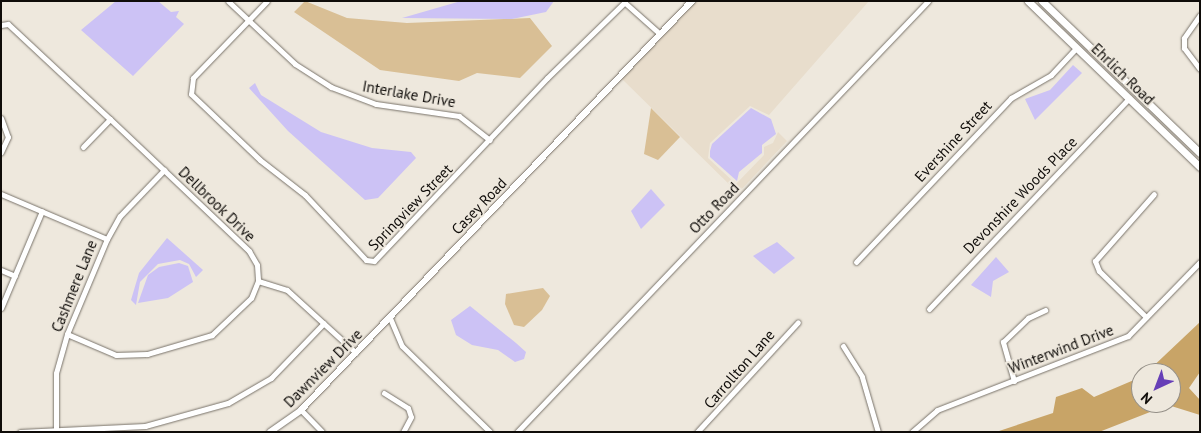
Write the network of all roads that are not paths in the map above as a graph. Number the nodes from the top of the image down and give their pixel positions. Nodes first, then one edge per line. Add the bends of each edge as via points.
1 (228, 1) edge
2 (267, 1) edge
3 (692, 1) edge
4 (928, 1) edge
5 (1028, 1) edge
6 (1042, 1) edge
7 (625, 2) edge
8 (1200, 16) edge
9 (249, 21) junction
10 (1, 25) edge
11 (1052, 25) junction
12 (660, 34) junction
13 (1076, 48) junction
14 (1107, 63) junction
15 (1200, 69) edge
16 (1129, 98) junction
17 (1, 118) edge
18 (110, 119) junction
19 (490, 140) junction
20 (83, 147) dead end
21 (1, 152) edge
22 (1200, 153) edge
23 (1200, 167) edge
24 (164, 170) junction
25 (1, 194) edge
26 (1154, 194) dead end
27 (42, 211) junction
28 (106, 239) junction
29 (856, 262) dead end
30 (1200, 262) edge
31 (1, 270) edge
32 (15, 276) junction
33 (258, 281) junction
34 (1, 308) edge
35 (929, 309) dead end
36 (1045, 310) dead end
37 (1146, 317) junction
38 (390, 318) junction
39 (798, 322) dead end
40 (324, 323) junction
41 (67, 334) junction
42 (843, 346) dead end
43 (356, 353) junction
44 (1014, 381) junction
45 (384, 393) dead end
46 (301, 410) junction
47 (56, 430) edge
48 (20, 432) edge
49 (270, 432) edge
50 (322, 432) edge
51 (403, 432) edge
52 (490, 432) edge
53 (517, 432) edge
54 (697, 432) edge
55 (878, 432) edge
56 (912, 432) edge

1 - 9 street, Interlake Drive
2 - 9 street
3 - 12 street, Casey Road
4 - 53 street, Otto Road
5 - 11 main road, Ehrlich Road
6 - 14 main road, Ehrlich Road
7 - 12 street
7 - 19 street, Springview Street via 547,78
8 - 15 street via 1184,38 1184,48
9 - 19 street, Interlake Drive via 295,64 331,87 376,104 459,116
9 - 19 street, Springview Street via 193,78 191,94 260,160 305,195 366,260 383,257
10 - 18 street, Dellbrook Drive via 8,24
11 - 13 main road, Ehrlich Road
11 - 14 main road via 1091,56
12 - 38 street, Casey Road
13 - 16 main road, Ehrlich Road
13 - 29 street, Evershine Street via 1051,75 1011,98
14 - 22 main road, Ehrlich Road
16 - 23 main road, Ehrlich Road
16 - 35 street, Devonshire Woods Place
17 - 21 street via 8,137
18 - 20 street
18 - 24 street, Dellbrook Drive
24 - 28 street, Cashmere Lane via 120,216
24 - 33 street, Dellbrook Drive via 249,250
25 - 27 street
26 - 37 street via 1095,261 1099,271
27 - 28 street
27 - 32 street
28 - 41 street, Cashmere Lane
30 - 37 street, Winterwind Drive
31 - 32 street
32 - 34 street
33 - 40 street via 287,290
33 - 41 street via 251,298 228,323 212,335 185,344 116,355
36 - 44 street via 1028,318 1003,342
37 - 44 street, Winterwind Drive via 1112,344
38 - 43 street, Dawnview Drive
38 - 52 street via 402,346
39 - 54 street, Carrollton Lane
40 - 43 street
40 - 47 street via 271,378 228,403 145,426
41 - 47 street, Cashmere Lane via 56,373
42 - 55 street via 862,377
43 - 46 street, Dawnview Drive
44 - 56 street, Winterwind Drive via 937,410
45 - 51 street via 408,408 411,417
46 - 49 street, Dawnview Drive
46 - 50 street
47 - 48 street

